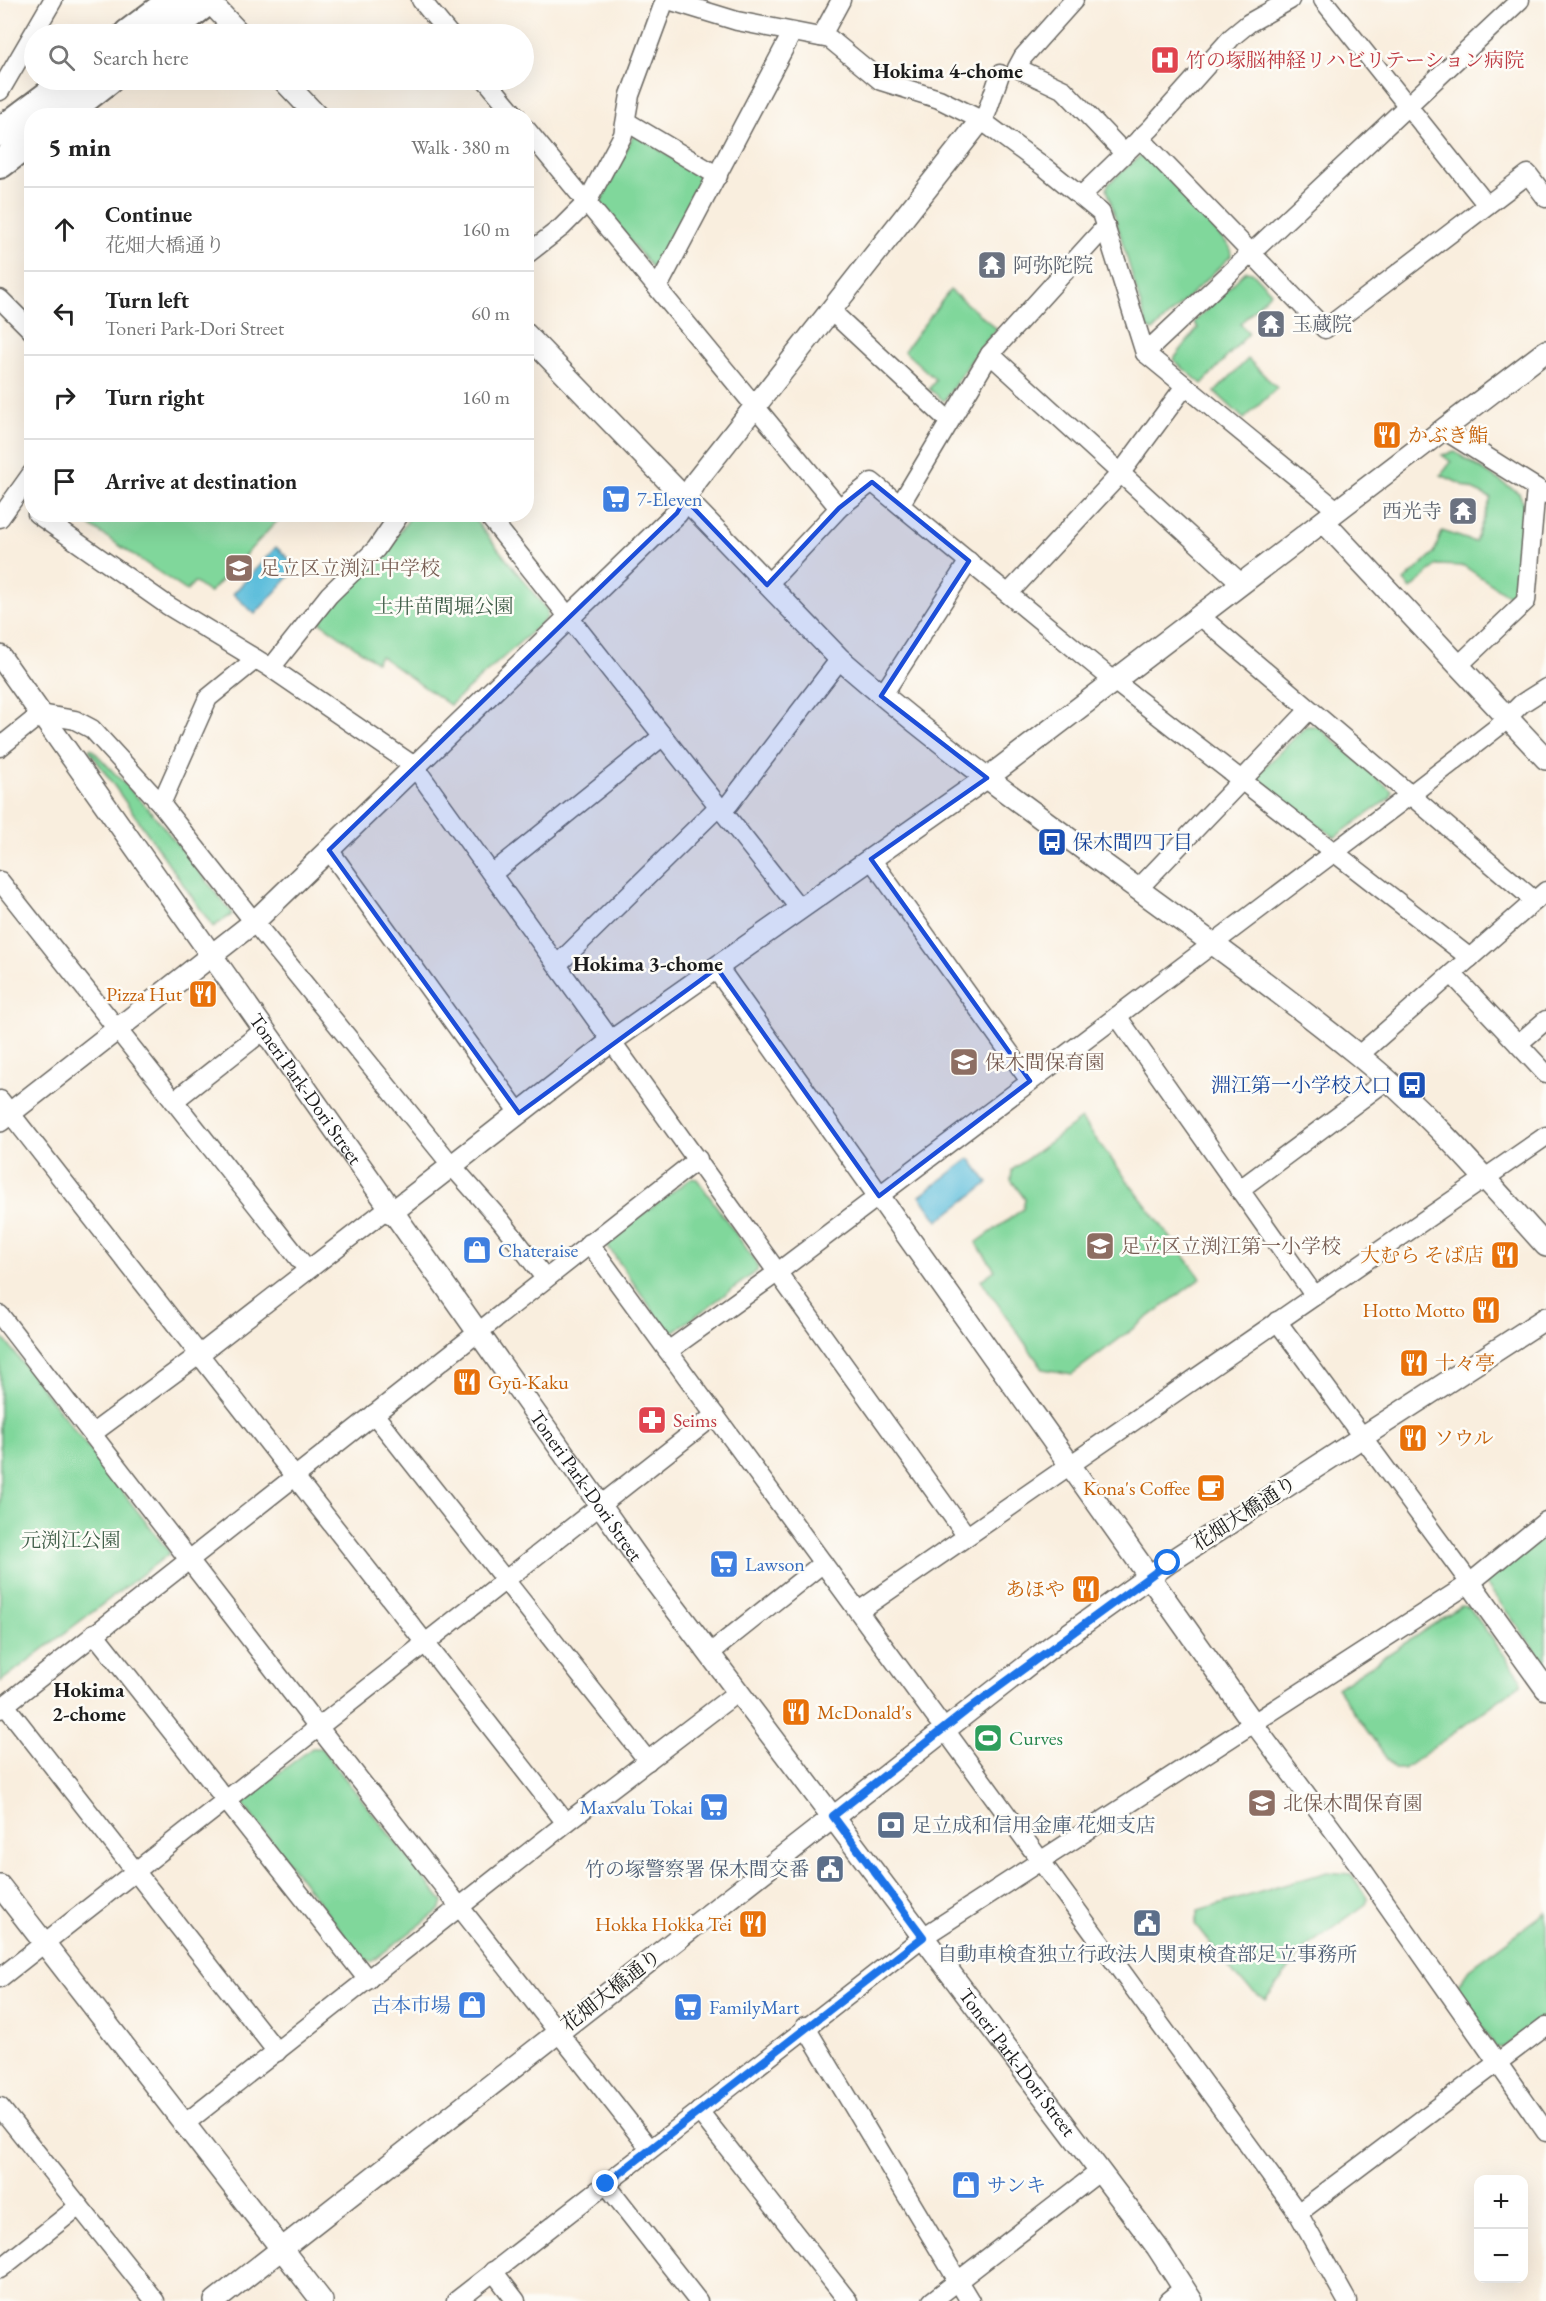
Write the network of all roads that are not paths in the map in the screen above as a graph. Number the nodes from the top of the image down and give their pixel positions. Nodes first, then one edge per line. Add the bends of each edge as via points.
1 (53, 0) edge
2 (173, 0) edge
3 (208, 0) edge
4 (421, 0) edge
5 (666, 0) edge
6 (841, 0) edge
7 (1074, 0) edge
8 (1290, 0) edge
9 (1323, 0) edge
10 (1521, 0) edge
11 (696, 4) edge
12 (39, 24) edge
13 (141, 24) edge
14 (178, 24) edge
15 (231, 24) edge
16 (441, 24) edge
17 (792, 33) junction
18 (821, 37) junction
19 (24, 50) edge
20 (1000, 74) dead end
21 (56, 90) edge
22 (95, 90) edge
23 (292, 90) edge
24 (494, 90) edge
25 (0, 91) edge
26 (1408, 105) junction
27 (32, 108) edge
28 (72, 108) edge
29 (309, 108) edge
30 (509, 108) edge
31 (24, 114) edge
32 (981, 120) junction
33 (627, 122) junction
34 (0, 132) edge
35 (1140, 138) junction
36 (534, 139) edge
37 (24, 146) edge
38 (1124, 153) junction
39 (0, 164) edge
40 (718, 176) junction
41 (1081, 196) junction
42 (1546, 198) edge
43 (587, 202) junction
44 (1487, 205) junction
45 (1106, 226) junction
46 (534, 249) edge
47 (1251, 252) junction
48 (658, 287) junction
49 (3, 310) edge
50 (830, 310) junction
51 (24, 325) edge
52 (534, 342) edge
53 (1546, 351) edge
54 (1145, 353) junction
55 (990, 354) junction
56 (1185, 386) junction
57 (754, 407) junction
58 (949, 421) junction
59 (1444, 430) junction
60 (1120, 474) junction
61 (24, 485) edge
62 (1541, 491) edge
63 (14, 499) junction
64 (684, 499) junction
65 (900, 505) junction
66 (24, 506) edge
67 (839, 507) junction
68 (1331, 516) junction
69 (0, 518) edge
70 (48, 522) edge
71 (395, 522) edge
72 (493, 522) edge
73 (969, 561) junction
74 (1242, 584) junction
75 (767, 585) junction
76 (1008, 594) junction
77 (1200, 616) junction
78 (569, 617) junction
79 (0, 656) edge
80 (840, 659) junction
81 (263, 664) junction
82 (1459, 665) junction
83 (1114, 681) junction
84 (1546, 688) edge
85 (882, 696) junction
86 (1309, 710) junction
87 (41, 714) junction
88 (1507, 717) junction
89 (663, 736) junction
90 (0, 747) edge
91 (1546, 759) edge
92 (414, 766) junction
93 (987, 778) junction
94 (1243, 780) junction
95 (1410, 795) junction
96 (161, 804) junction
97 (721, 808) junction
98 (329, 850) junction
99 (1334, 850) junction
100 (871, 859) junction
101 (493, 873) junction
102 (0, 881) edge
103 (1138, 889) junction
104 (1540, 896) edge
105 (801, 909) junction
106 (254, 922) junction
107 (1212, 942) junction
108 (212, 957) junction
109 (1470, 958) junction
110 (558, 964) junction
111 (717, 968) junction
112 (1452, 974) junction
113 (1117, 1016) junction
114 (1546, 1020) edge
115 (118, 1030) junction
116 (263, 1031) junction
117 (613, 1040) junction
118 (1518, 1044) junction
119 (1359, 1055) junction
120 (1546, 1074) edge
121 (1387, 1080) junction
122 (1030, 1082) junction
123 (174, 1101) junction
124 (3, 1111) edge
125 (519, 1113) junction
126 (1546, 1136) edge
127 (698, 1159) junction
128 (453, 1167) junction
129 (1484, 1178) junction
130 (1239, 1190) junction
131 (879, 1196) junction
132 (390, 1211) junction
133 (589, 1243) junction
134 (1546, 1246) edge
135 (307, 1269) junction
136 (778, 1272) junction
137 (544, 1278) junction
138 (1314, 1295) junction
139 (0, 1315) edge
140 (1546, 1318) edge
141 (1277, 1321) junction
142 (476, 1333) junction
143 (668, 1351) junction
144 (200, 1354) junction
145 (374, 1414) junction
146 (715, 1415) junction
147 (93, 1433) junction
148 (1363, 1435) junction
149 (1071, 1464) junction
150 (295, 1476) junction
151 (599, 1505) junction
152 (1546, 1521) edge
153 (966, 1535) junction
154 (190, 1559) junction
155 (823, 1563) junction
156 (1150, 1575) junction
157 (506, 1579) junction
158 (1470, 1583) junction
159 (859, 1611) junction
160 (94, 1633) junction
161 (425, 1642) junction
162 (710, 1653) junction
163 (1546, 1689) edge
164 (739, 1690) junction
165 (2, 1707) edge
166 (1254, 1724) junction
167 (319, 1728) junction
168 (944, 1728) junction
169 (648, 1761) junction
170 (227, 1799) junction
171 (833, 1816) junction
172 (566, 1823) junction
173 (1042, 1860) junction
174 (136, 1871) junction
175 (0, 1886) edge
176 (461, 1907) junction
177 (923, 1937) junction
178 (44, 1944) junction
179 (0, 1978) edge
180 (368, 1980) junction
181 (806, 2026) junction
182 (1546, 2026) edge
183 (558, 2032) junction
184 (277, 2052) junction
185 (1496, 2064) junction
186 (0, 2107) edge
187 (699, 2111) junction
188 (183, 2125) junction
189 (1546, 2132) edge
190 (650, 2149) junction
191 (1100, 2171) junction
192 (606, 2184) junction
193 (80, 2206) junction
194 (1298, 2213) junction
195 (282, 2249) junction
196 (0, 2269) edge
197 (493, 2271) junction
198 (958, 2280) junction
199 (1181, 2297) edge
200 (155, 2301) edge
201 (214, 2301) edge
202 (322, 2301) edge
203 (456, 2301) edge
204 (516, 2301) edge
205 (698, 2301) edge
206 (848, 2301) edge
207 (932, 2301) edge
208 (970, 2301) edge
209 (1347, 2301) edge

1 - 12 street
2 - 13 highway
3 - 14 highway
3 - 15 street
4 - 16 street
5 - 11 street
5 - 33 street via 630,95
6 - 18 street
7 - 38 street via 1017,68 1064,90
8 - 35 street via 1232,37
9 - 26 street
10 - 26 street
11 - 17 street via 737,21
17 - 18 street
17 - 40 street
18 - 32 street via 838,43 881,81 939,99
19 - 25 street
20 - 32 street
21 - 27 highway
22 - 28 highway
23 - 29 street
24 - 30 street
26 - 44 street
26 - 47 street
31 - 34 highway
32 - 41 street
32 - 50 street
33 - 40 street
33 - 43 street
35 - 38 street
35 - 47 street
36 - 43 street
37 - 39 highway
38 - 41 street
40 - 48 street
41 - 45 street via 1101,213
42 - 44 street via 1528,174
43 - 46 street
43 - 48 street
44 - 47 street via 1325,329
45 - 54 street
45 - 55 street
47 - 54 street
48 - 57 street
49 - 51 street
50 - 57 street
50 - 58 street
52 - 64 street
53 - 59 street
54 - 56 street
55 - 58 street
55 - 60 street
56 - 60 street
56 - 68 street
57 - 64 street
57 - 67 street
58 - 65 street
59 - 62 street
59 - 68 street
60 - 74 street
60 - 76 street
61 - 63 street
62 - 82 street via 1526,601
63 - 66 street
63 - 69 street
64 - 75 street
64 - 78 street via 677,513
65 - 67 street via 872,482
65 - 73 street
67 - 75 street
68 - 74 street
68 - 82 street
70 - 81 street via 167,605
71 - 81 street via 376,549
72 - 78 street
73 - 76 street
73 - 85 street
74 - 77 street
75 - 80 street
76 - 83 street
77 - 83 street
77 - 86 street
78 - 89 street
78 - 92 street
79 - 87 street, Toneri Park-Dori Street
80 - 85 street
80 - 97 street via 729,804
81 - 92 street
81 - 96 street via 208,699
82 - 88 street
83 - 93 street
83 - 94 street
84 - 88 street
85 - 93 street
86 - 94 street
86 - 95 street
87 - 90 street
87 - 96 street via 75,720 92,729
87 - 108 street, Toneri Park-Dori Street
88 - 91 street
88 - 95 street
89 - 97 street
89 - 101 street
92 - 98 street
92 - 101 street
93 - 100 street
93 - 103 street
94 - 99 street
94 - 103 street
95 - 99 street
95 - 104 street
96 - 106 street
97 - 105 street
97 - 110 street
98 - 106 street
98 - 125 street
99 - 107 street
99 - 109 street
100 - 105 street
100 - 122 street
101 - 110 street
102 - 115 street
103 - 107 street
104 - 109 street
105 - 111 street
106 - 108 street
106 - 128 street
107 - 113 street
107 - 119 street
108 - 115 street
108 - 116 street, Toneri Park-Dori Street
109 - 112 street
110 - 117 street
111 - 117 street
111 - 131 street
112 - 118 street
112 - 119 street
113 - 122 street
113 - 130 street
114 - 118 street
115 - 123 street
115 - 124 street
116 - 123 street
116 - 132 street, Toneri Park-Dori Street
117 - 125 street
117 - 127 street
118 - 120 street
119 - 121 street
121 - 129 street
121 - 130 street
122 - 131 street
123 - 135 street
124 - 144 street
125 - 128 street
126 - 129 street
127 - 133 street
127 - 136 street
128 - 132 street
128 - 137 street
129 - 134 street
129 - 138 street
130 - 138 street
131 - 136 street
131 - 149 street
132 - 135 street
132 - 142 street, Toneri Park-Dori Street
133 - 137 street
133 - 143 street
135 - 144 street
136 - 143 street
136 - 153 street
137 - 142 street
138 - 141 street
139 - 147 street
140 - 148 street, 花畑大橋通り
141 - 148 street
141 - 149 street
142 - 145 street
142 - 151 street, Toneri Park-Dori Street
143 - 146 street
144 - 147 street
144 - 150 street
145 - 150 street
145 - 157 street
146 - 151 street
146 - 155 street
147 - 154 street
148 - 156 street, 花畑大橋通り
148 - 158 street
149 - 153 street
149 - 156 street
150 - 154 street
150 - 161 street
151 - 157 street
151 - 162 street, Toneri Park-Dori Street
152 - 158 street
153 - 159 street
154 - 160 street
154 - 167 street
155 - 159 street
155 - 162 street
156 - 166 street
156 - 168 street, 花畑大橋通り
157 - 161 street
157 - 169 street
158 - 163 street
158 - 166 street
159 - 168 street
160 - 165 street
160 - 170 street
161 - 167 street
161 - 172 street
162 - 164 street, Toneri Park-Dori Street
164 - 169 street
164 - 171 street, Toneri Park-Dori Street
165 - 174 street
166 - 173 street
166 - 185 street via 1362,1869
167 - 170 street
167 - 176 street
168 - 171 street, 花畑大橋通り
168 - 173 street
169 - 172 street
170 - 174 street
170 - 180 street
171 - 177 street, Toneri Park-Dori Street
171 - 183 street, 花畑大橋通り
172 - 176 street
173 - 177 street
173 - 194 street
174 - 178 street
174 - 184 street
175 - 178 street
176 - 180 street
176 - 183 street
177 - 181 street
177 - 191 street, Toneri Park-Dori Street
178 - 179 street
178 - 188 street
180 - 184 street
181 - 187 street
181 - 198 street
182 - 185 street
183 - 190 street
183 - 195 street, 花畑大橋通り
184 - 188 street
185 - 189 street
185 - 194 street
186 - 193 street
187 - 190 street
187 - 206 street
188 - 195 street
190 - 192 street
191 - 198 street
191 - 199 street, Toneri Park-Dori Street via 1157,2247
192 - 197 street
192 - 205 street
193 - 196 street
193 - 200 street
194 - 209 street
195 - 201 street, 花畑大橋通り
195 - 202 street
197 - 203 street
197 - 204 street
198 - 207 street
198 - 208 street

